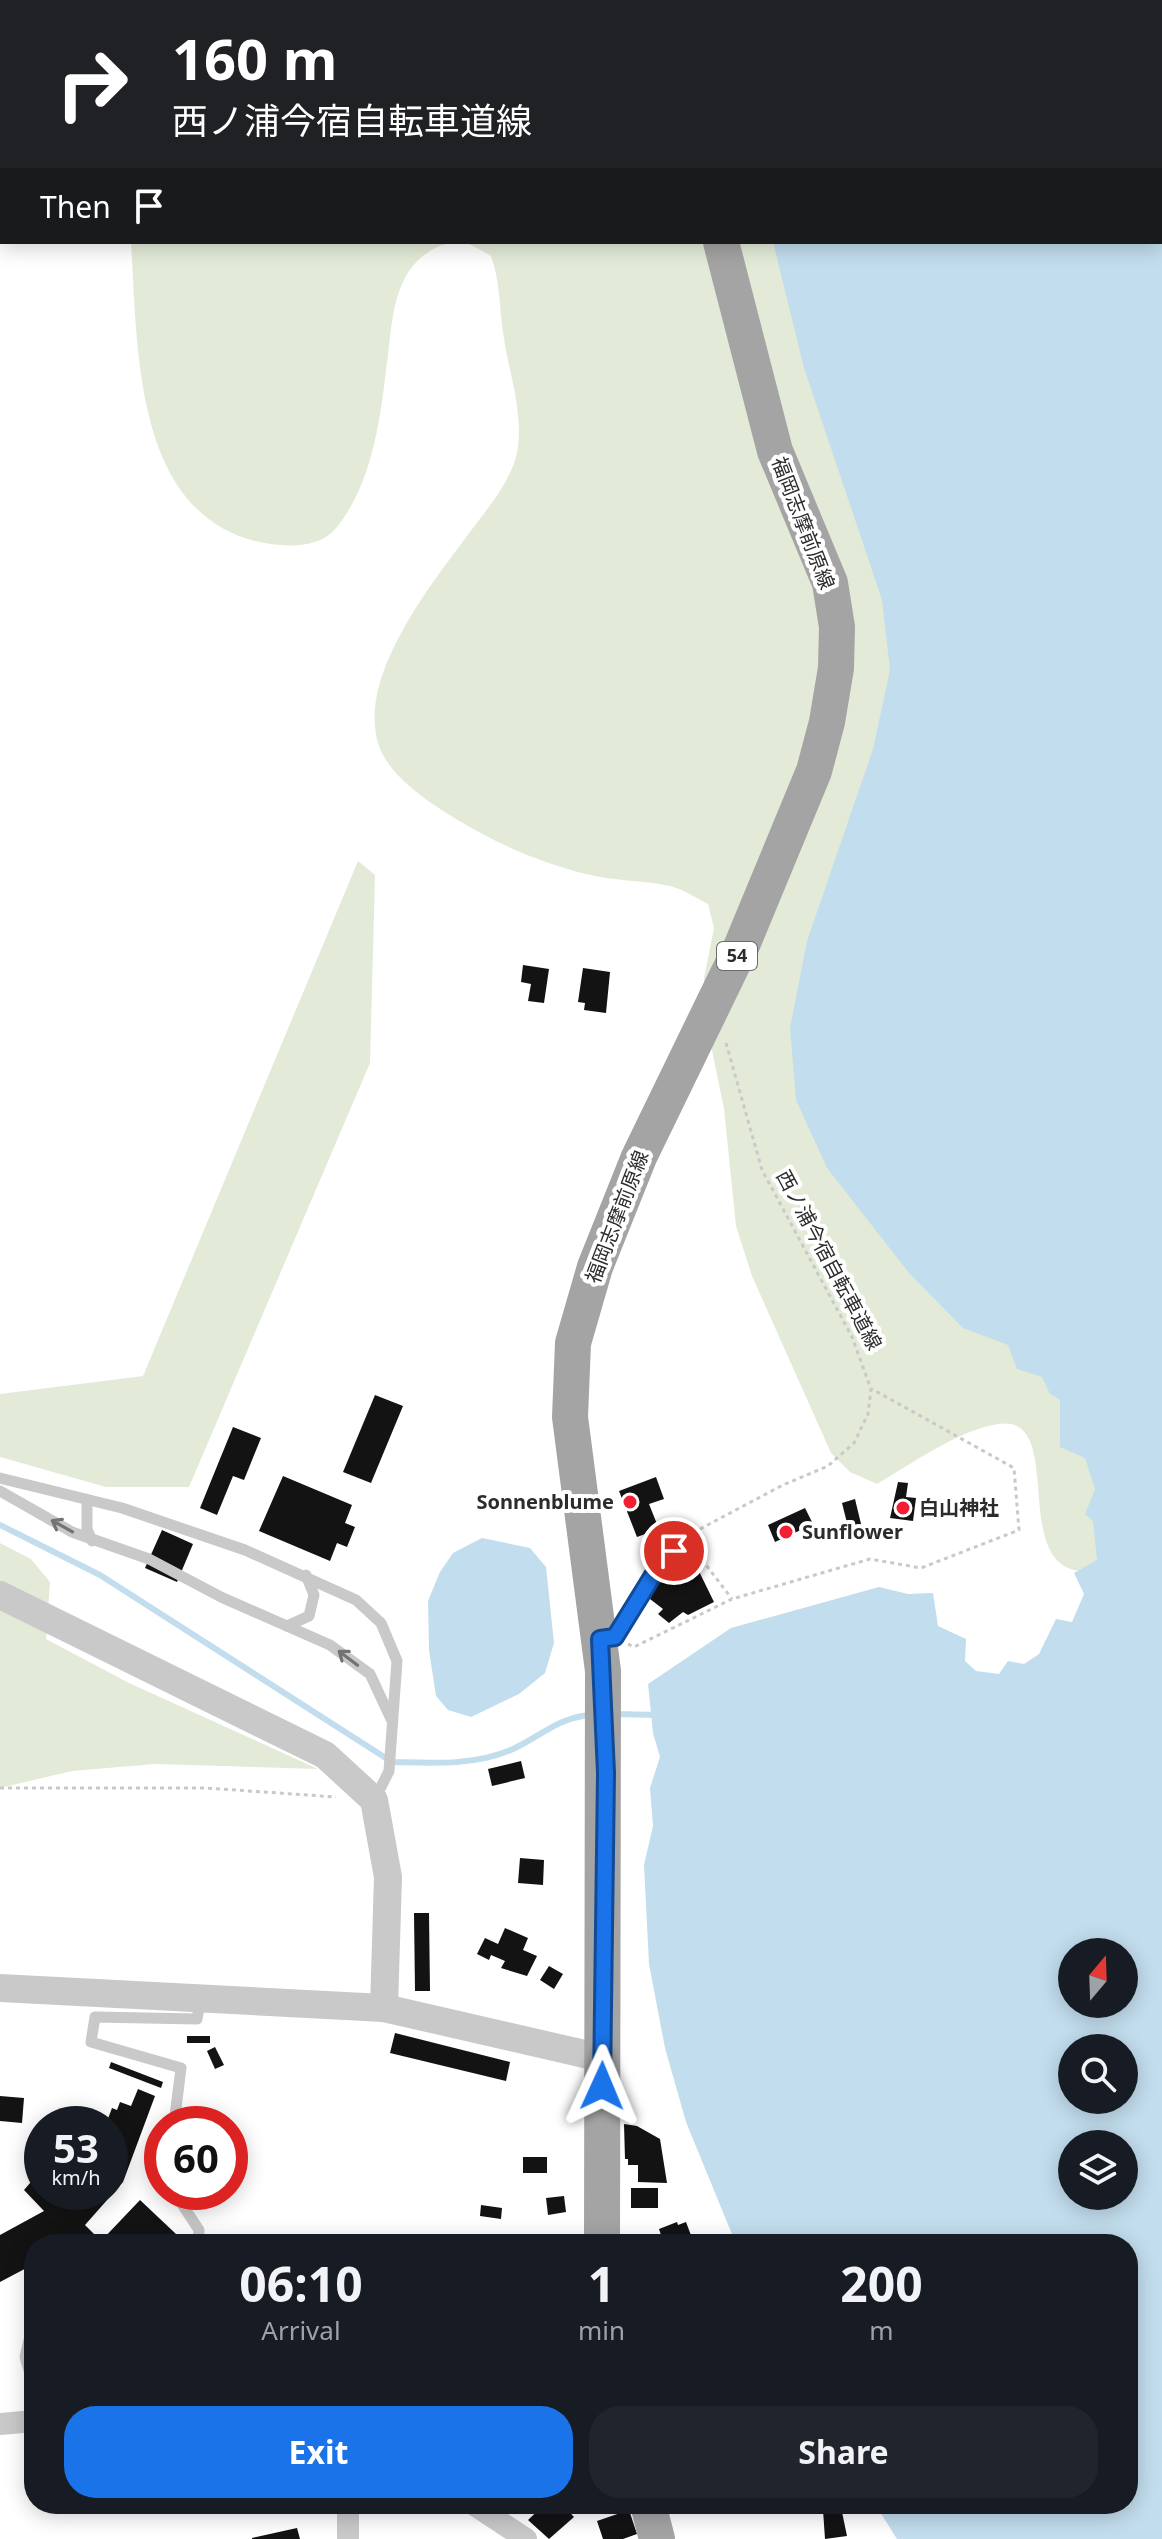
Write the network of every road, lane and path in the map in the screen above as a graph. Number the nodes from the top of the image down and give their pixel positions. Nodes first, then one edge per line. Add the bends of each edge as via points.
1 (722, 244) edge
2 (713, 1005) junction
3 (871, 1389) junction
4 (0, 1478) edge
5 (0, 1491) edge
6 (87, 1500) junction
7 (688, 1539) junction
8 (92, 1541) junction
9 (306, 1575) junction
10 (0, 1595) edge
11 (732, 1599) junction
12 (287, 1626) junction
13 (606, 1649) junction
14 (391, 1720) junction
15 (0, 1788) edge
16 (374, 1800) junction
17 (0, 1988) edge
18 (202, 1997) junction
19 (384, 2008) junction
20 (602, 2058) junction
21 (176, 2106) edge
22 (188, 2210) edge
23 (199, 2234) edge
24 (602, 2234) edge
25 (24, 2422) edge
26 (0, 2424) edge
27 (348, 2514) edge
28 (488, 2514) edge
29 (651, 2514) edge
30 (348, 2539) edge
31 (526, 2539) edge
32 (657, 2539) edge

1 - 2 main road, 福岡志摩前原線 / 54 via 775,451 830,583 837,627 827,722 814,771
2 - 3 path, 西ノ浦今宿自転車道線 via 762,1170 852,1337
2 - 13 main road, 福岡志摩前原線 / 54 via 639,1157 595,1267 573,1343 570,1417
3 - 7 path via 868,1414 854,1443 828,1466 710,1521
3 - 11 path via 1014,1468 1019,1530 921,1568 870,1559
4 - 6 lane
8 -> 5 lane
6 - 8 lane
6 - 9 lane
7 - 11 path
7 - 13 lane via 660,1564
8 - 12 lane via 149,1559
9 - 12 lane via 314,1595 309,1616
9 - 14 lane via 356,1600 381,1623 397,1661
10 - 16 street via 325,1755
11 - 13 path via 634,1647
14 -> 12 lane via 370,1674 330,1645
13 - 20 main road, 福岡志摩前原線 / 54
14 - 16 lane via 389,1771
15 - 16 path via 206,1788
16 - 19 street via 388,1877
17 - 18 street
18 - 19 street
18 - 21 lane via 197,2019 95,2017 91,2042 181,2068
19 - 20 street
20 - 24 main road, 福岡志摩前原線 / 54
22 - 23 lane
25 - 26 street
27 - 30 street
28 - 31 street
29 - 32 main road

